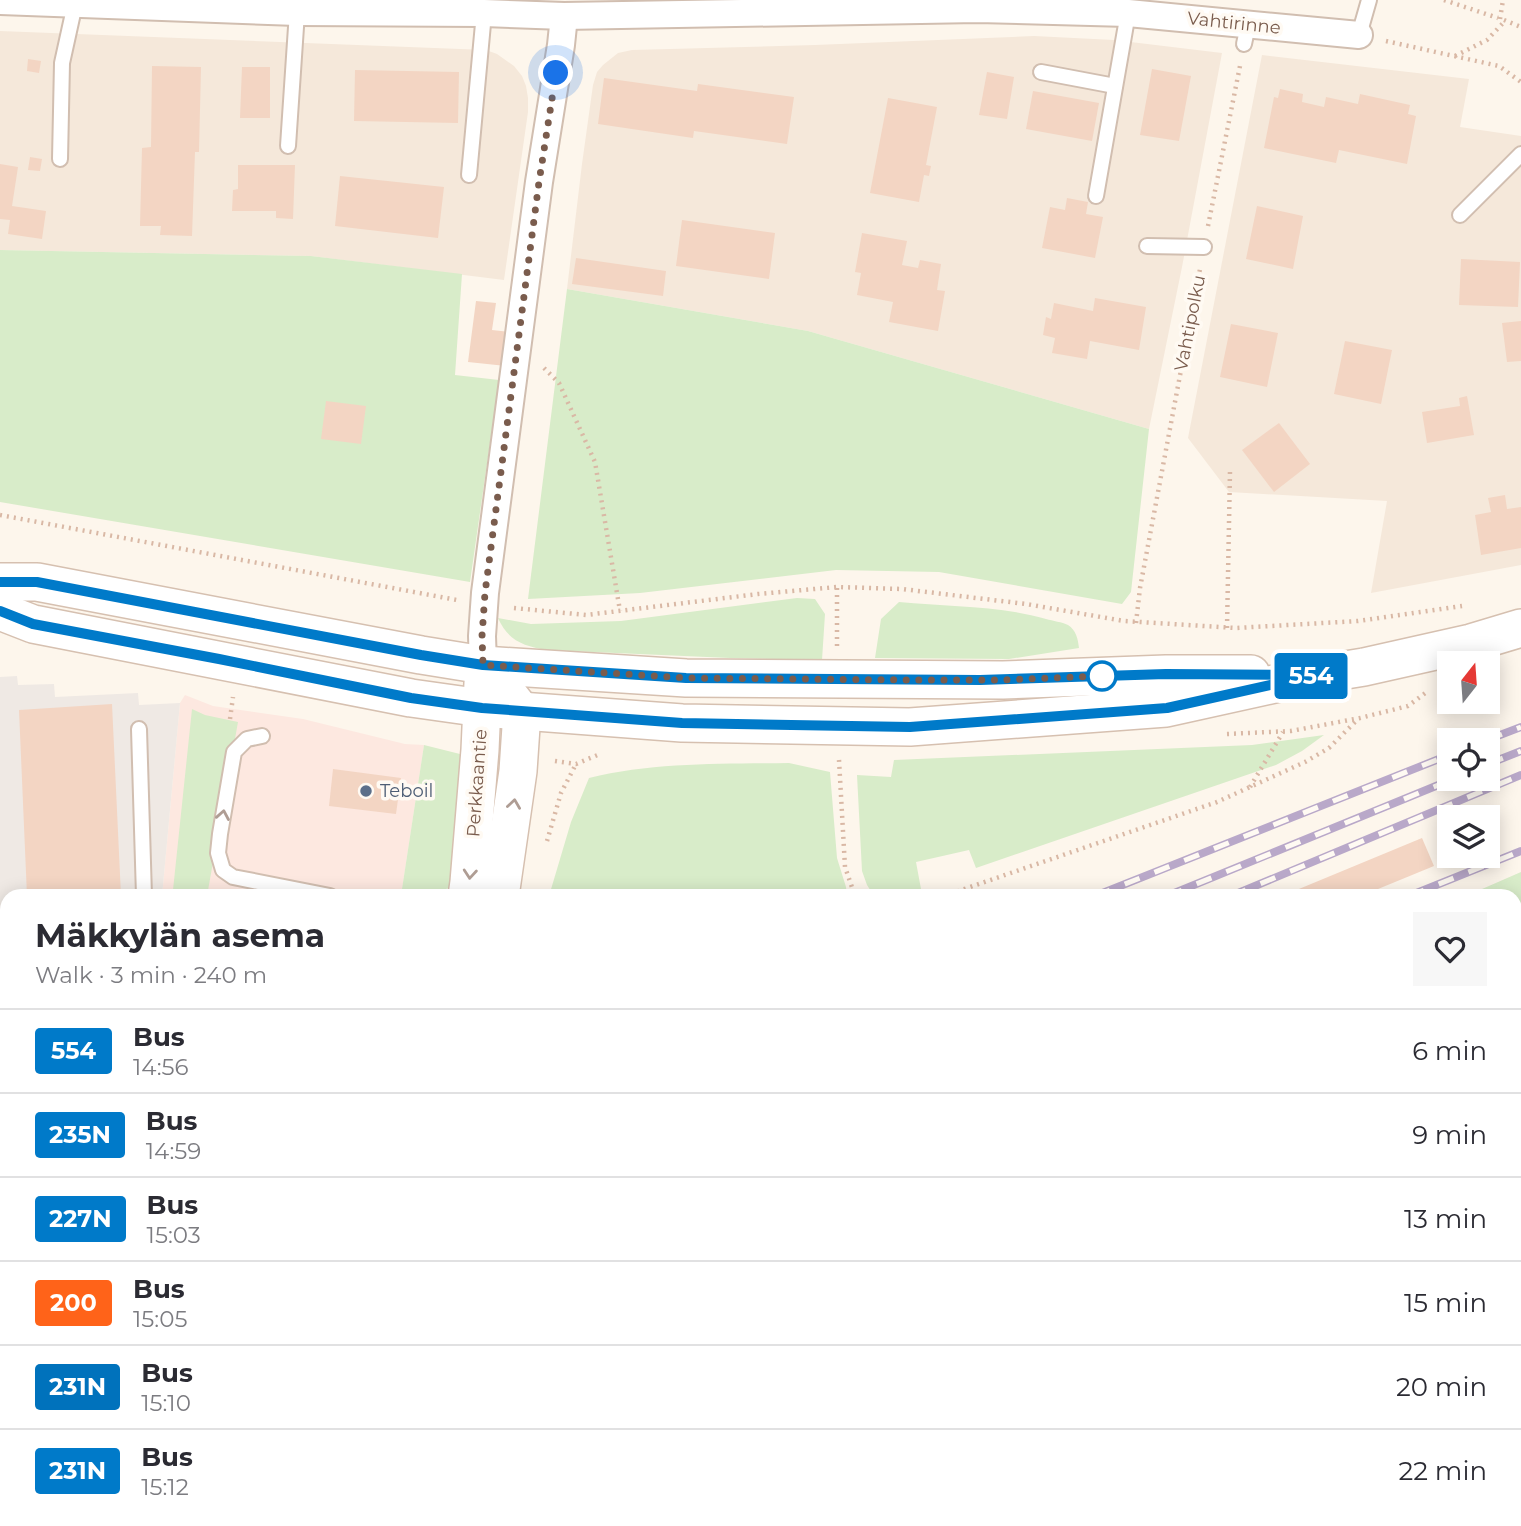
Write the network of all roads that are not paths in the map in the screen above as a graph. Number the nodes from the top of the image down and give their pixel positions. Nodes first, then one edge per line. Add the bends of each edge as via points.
1 (1369, 0) edge
2 (0, 1) edge
3 (75, 4) junction
4 (295, 6) edge
5 (484, 13) junction
6 (1128, 13) junction
7 (564, 16) junction
8 (1359, 35) joint
9 (1041, 72) dead end
10 (1115, 86) junction
11 (288, 146) dead end
12 (1521, 154) edge
13 (60, 159) dead end
14 (469, 175) dead end
15 (1096, 196) dead end
16 (1461, 215) dead end
17 (1147, 246) dead end
18 (1204, 247) road end
19 (0, 582) edge
20 (0, 611) edge
21 (1521, 628) edge
22 (483, 665) junction
23 (1315, 675) junction
24 (482, 708) junction
25 (522, 712) junction
26 (139, 729) dead end
27 (262, 736) dead end
28 (144, 889) edge
29 (294, 889) edge
30 (468, 889) edge
31 (501, 889) edge

1 - 8 lane
2 - 3 street, Vahtirinne
3 - 4 street, Vahtirinne
3 - 13 lane via 62,63
4 - 5 street, Vahtirinne
4 - 11 lane
5 - 7 street, Vahtirinne
5 - 14 lane
6 - 7 street, Vahtirinne via 978,9
6 - 8 street, Vahtirinne via 1246,35
6 - 10 lane
7 - 22 street via 485,593
9 - 10 lane
10 - 15 lane
12 - 16 lane
17 - 18 lane
19 - 22 main road via 37,582
20 - 24 main road via 33,624
21 - 23 main road via 1471,643
22 - 23 main road via 756,679
22 - 24 main road, Perkkaantie
22 - 25 main road
23 - 25 main road via 1167,708 910,727 682,723
24 - 25 main road
24 -> 30 main road, Perkkaantie
31 -> 25 main road, Perkkaantie
26 - 28 lane
29 -> 27 lane via 233,877 223,870 218,853 234,752 247,739

